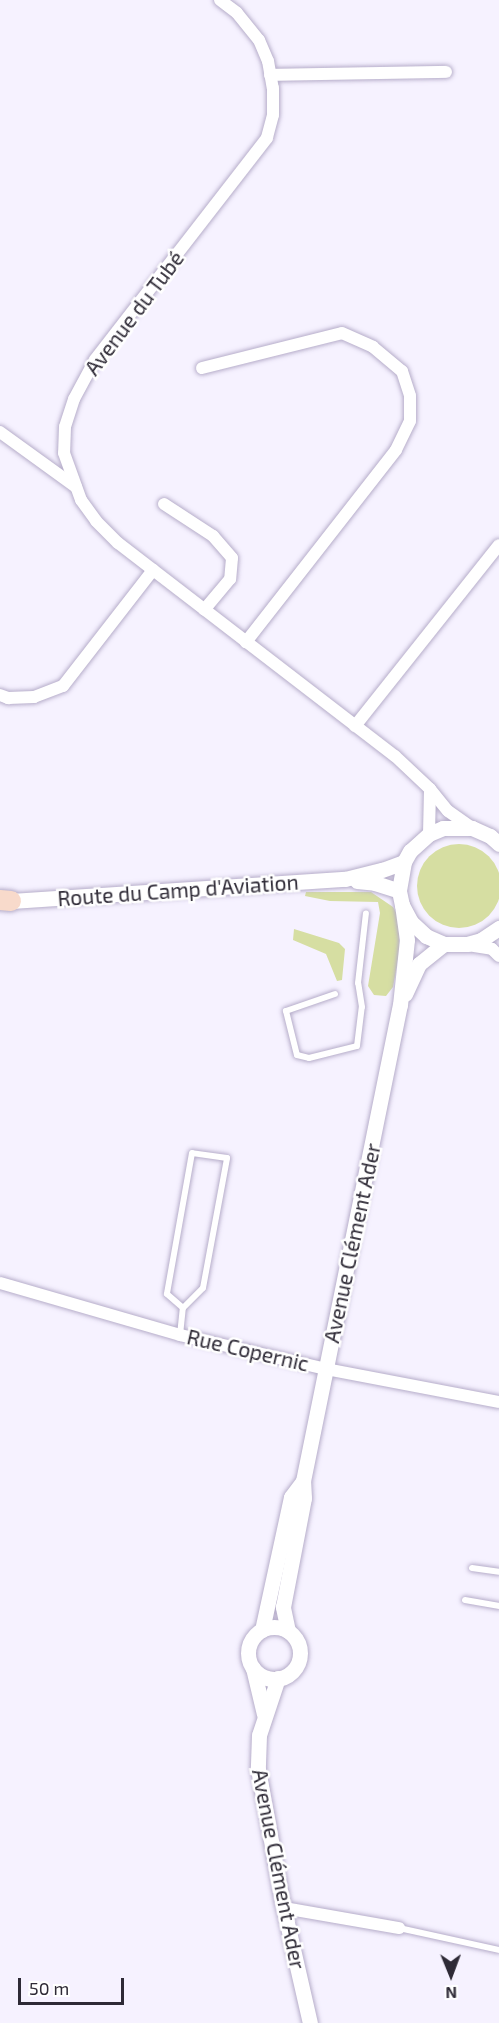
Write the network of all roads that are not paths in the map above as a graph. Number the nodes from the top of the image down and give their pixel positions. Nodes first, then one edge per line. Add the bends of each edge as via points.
1 (220, 0) edge
2 (446, 72) dead end
3 (270, 75) junction
4 (202, 368) dead end
5 (0, 432) edge
6 (76, 487) junction
7 (164, 504) dead end
8 (499, 545) edge
9 (153, 570) junction
10 (204, 610) junction
11 (246, 642) junction
12 (0, 695) edge
13 (355, 726) junction
14 (430, 789) junction
15 (472, 828) junction
16 (429, 834) junction
17 (499, 844) edge
18 (404, 862) junction
19 (345, 879) junction
20 (400, 898) junction
21 (5, 900) edge
22 (366, 913) dead end
23 (499, 928) edge
24 (444, 944) junction
25 (467, 944) junction
26 (499, 956) edge
27 (335, 994) dead end
28 (400, 1005) junction
29 (0, 1282) edge
30 (183, 1308) junction
31 (180, 1335) junction
32 (326, 1369) junction
33 (499, 1402) edge
34 (303, 1481) junction
35 (472, 1568) dead end
36 (499, 1572) edge
37 (465, 1600) dead end
38 (499, 1606) edge
39 (262, 1629) junction
40 (288, 1631) junction
41 (253, 1668) junction
42 (278, 1678) junction
43 (264, 1714) junction
44 (284, 1908) junction
45 (399, 1929) joint
46 (499, 1950) edge
47 (310, 2023) edge

1 - 3 street, Avenue du Tubé via 259,39
2 - 3 street
3 - 6 street, Avenue du Tubé via 273,115 267,138 95,360 74,399 65,427 64,453
4 - 11 street via 342,333 373,347 402,372 410,396 410,421 396,450
5 - 6 street
6 - 9 street, Avenue du Tubé via 96,520
7 - 10 street via 213,536 232,558 230,579
8 - 13 street
9 - 10 street, Avenue du Tubé
9 - 12 street via 63,686 34,697
10 - 11 street, Avenue du Tubé
11 - 13 street, Avenue du Tubé
13 - 14 street, Avenue du Tubé
14 - 15 street, Avenue du Tubé via 448,811
14 - 16 street
15 - 16 street via 443,828
15 - 17 street
16 - 18 street
18 - 19 street, Route du Camp d'Aviation
18 - 20 street, Avenue Clément Ader
19 - 20 street, Route du Camp d'Aviation via 375,883
19 - 21 street, Route du Camp d'Aviation
20 - 24 street via 411,922 426,936
20 - 28 street, Avenue Clément Ader via 407,940
22 - 27 lane via 358,983 362,1007 357,1046 309,1058 297,1055 286,1011
23 - 25 street
24 - 25 street
24 - 28 street, Avenue Clément Ader via 419,964
25 - 26 street via 492,949
28 - 32 street, Avenue Clément Ader
29 - 31 street, Rue Copernic
30 - 30 lane via 203,1288 227,1158 192,1153 167,1294
30 - 31 lane
31 - 32 street, Rue Copernic
32 - 33 street, Rue Copernic
32 - 34 street, Avenue Clément Ader
34 - 39 street, Avenue Clément Ader via 291,1497
34 - 40 street, Avenue Clément Ader via 304,1497 283,1607
35 - 36 lane
37 - 38 lane
39 - 40 street via 279,1627
39 - 41 street via 249,1646
40 - 42 street via 297,1640 299,1659 292,1671
41 - 42 street via 264,1677
41 - 43 street, Avenue Clément Ader
42 - 43 street, Avenue Clément Ader
43 - 44 street, Avenue Clément Ader via 258,1769
44 - 45 street
44 - 47 street, Avenue Clément Ader
45 - 46 lane

